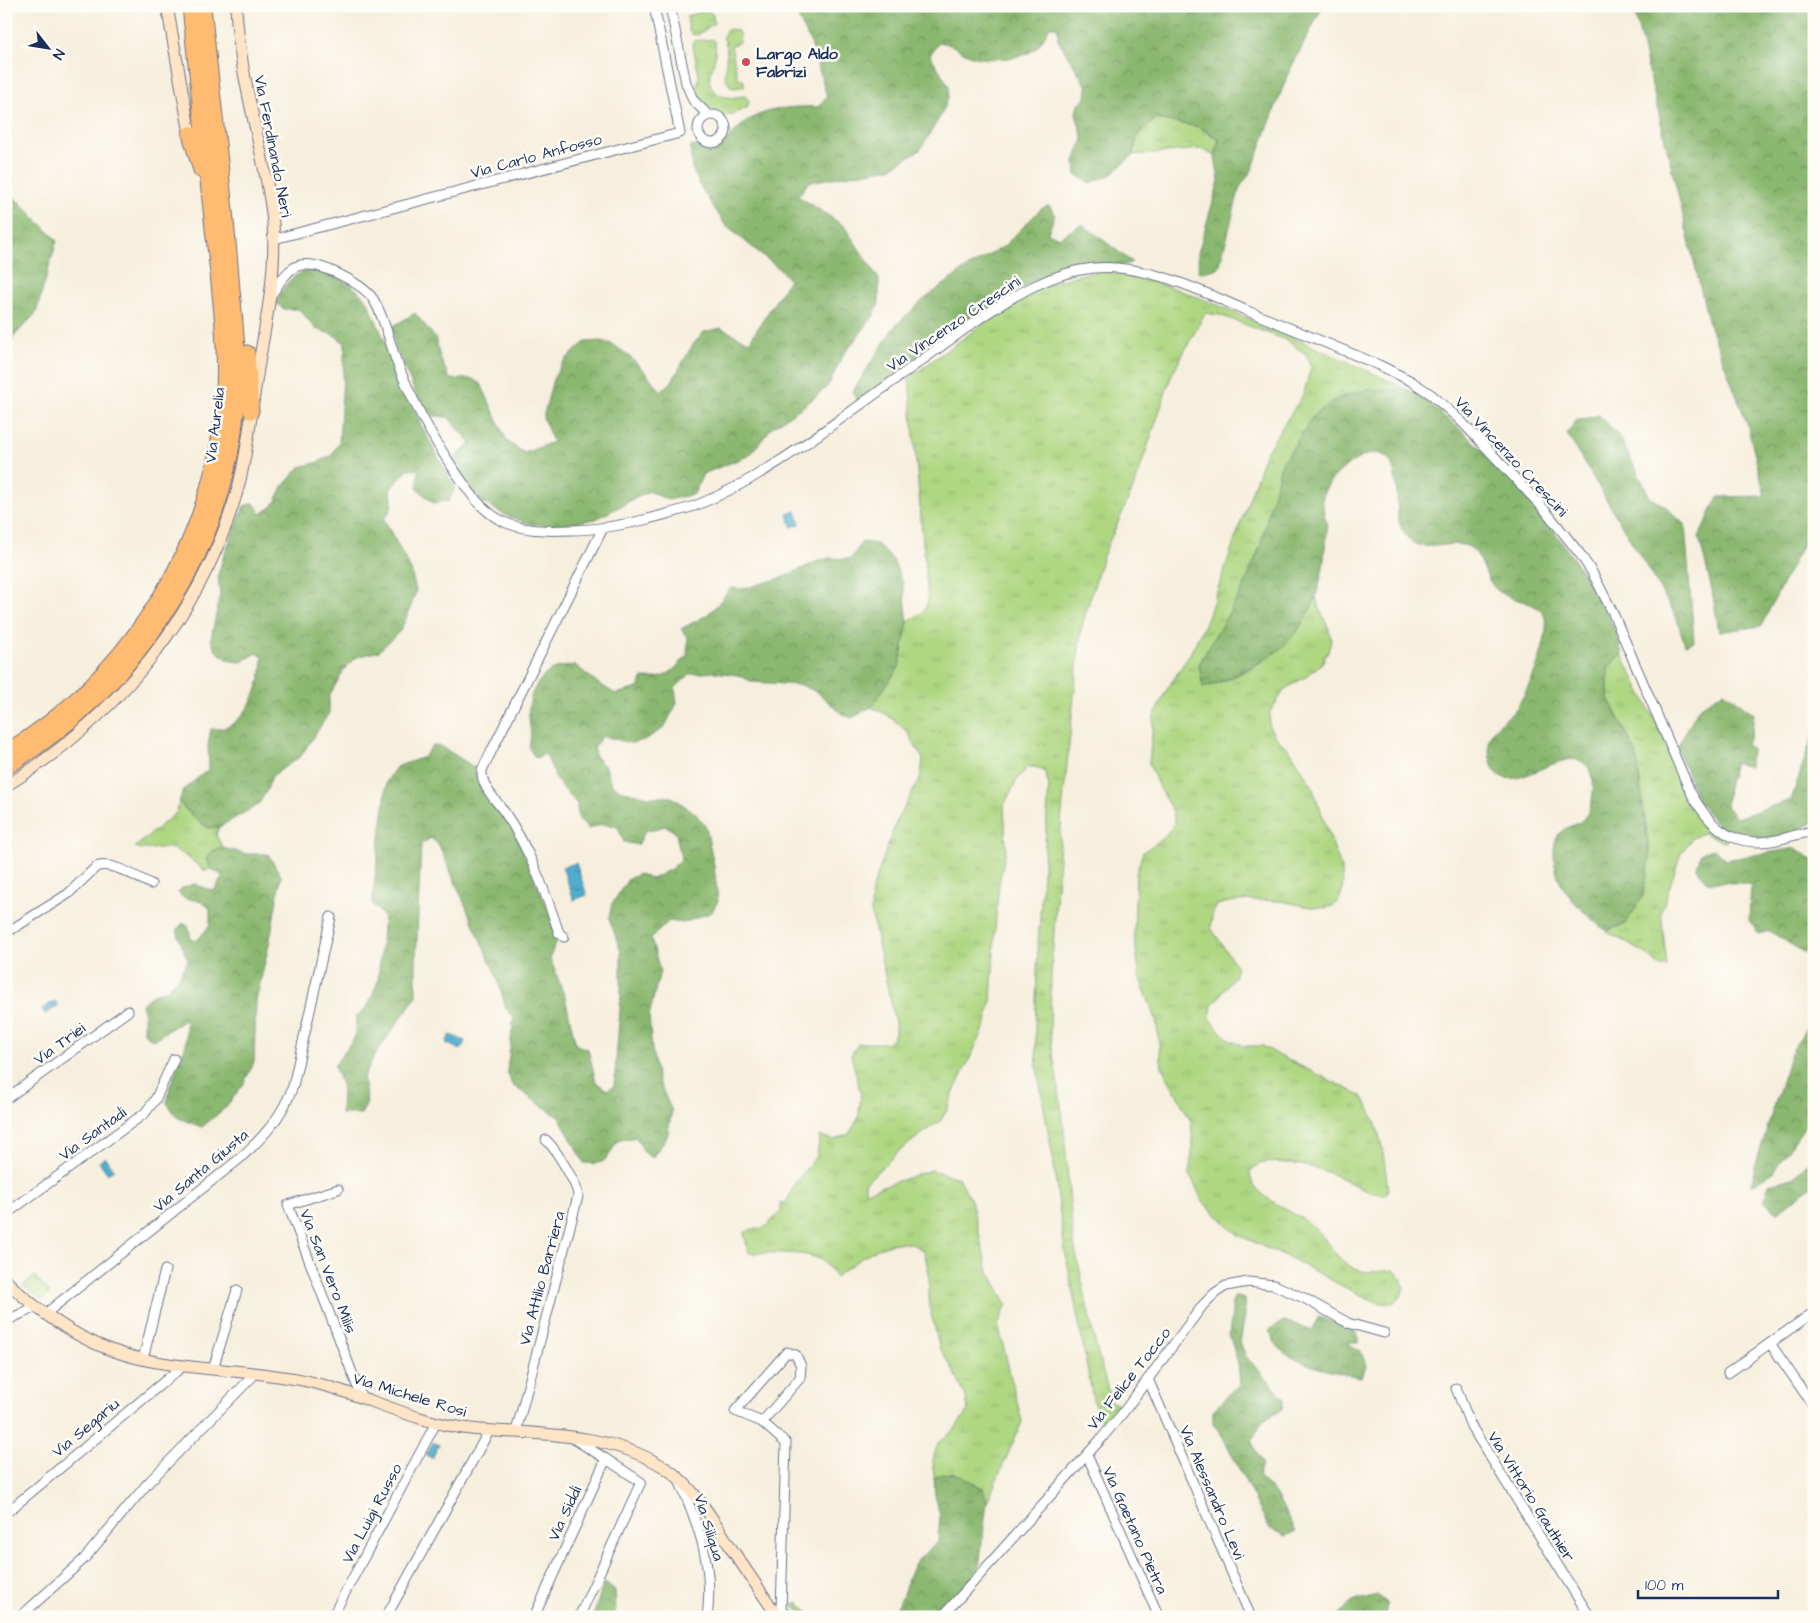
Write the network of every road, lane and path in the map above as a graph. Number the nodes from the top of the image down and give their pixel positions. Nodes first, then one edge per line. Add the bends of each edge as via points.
1 (167, 6) edge
2 (236, 6) edge
3 (654, 6) edge
4 (670, 6) edge
5 (199, 7) edge
6 (708, 115) junction
7 (697, 131) junction
8 (680, 133) junction
9 (190, 134) joint
10 (211, 213) junction
11 (274, 240) junction
12 (270, 298) junction
13 (251, 411) junction
14 (603, 528) junction
15 (6, 752) edge
16 (6, 767) edge
17 (6, 786) edge
18 (1814, 830) edge
19 (151, 884) dead end
20 (331, 917) dead end
21 (6, 933) edge
22 (564, 937) dead end
23 (128, 1011) dead end
24 (174, 1059) dead end
25 (6, 1099) edge
26 (546, 1140) dead end
27 (338, 1189) dead end
28 (6, 1214) edge
29 (165, 1270) dead end
30 (6, 1281) edge
31 (236, 1290) dead end
32 (35, 1307) junction
33 (6, 1310) edge
34 (1814, 1312) edge
35 (45, 1314) junction
36 (16, 1317) junction
37 (6, 1322) edge
38 (1384, 1333) dead end
39 (1770, 1343) junction
40 (143, 1359) junction
41 (184, 1365) junction
42 (213, 1369) junction
43 (1728, 1373) dead end
44 (255, 1374) junction
45 (1148, 1379) junction
46 (1456, 1388) dead end
47 (361, 1396) junction
48 (1814, 1407) edge
49 (762, 1422) junction
50 (436, 1423) junction
51 (489, 1431) junction
52 (516, 1432) junction
53 (572, 1437) junction
54 (1086, 1455) junction
55 (606, 1459) junction
56 (678, 1478) junction
57 (6, 1513) edge
58 (778, 1614) edge
59 (20, 1617) edge
60 (332, 1617) edge
61 (386, 1617) edge
62 (534, 1617) edge
63 (579, 1617) edge
64 (707, 1617) edge
65 (793, 1617) edge
66 (942, 1617) edge
67 (1159, 1617) edge
68 (1251, 1617) edge
69 (1590, 1617) edge

1 - 9 street
2 - 11 street, Via Ferdinando Neri via 243,67 271,206
3 - 8 street
4 - 6 street via 686,83 693,100
5 - 10 highway, Via Aurelia
5 - 13 highway via 217,68
5 - 16 highway, Via Aurelia via 229,249 237,354 237,401 225,476 213,518 194,564 171,605 142,646 86,708 42,744
6 - 7 street via 699,121
6 - 7 street via 723,120 726,128 723,138 710,143
7 - 8 street
8 - 11 street, Via Carlo Anfosso
9 - 10 highway
10 - 15 highway, Via Aurelia via 222,311 224,375 219,441 199,516 173,576 133,639 67,707
11 - 12 street, Via Ferdinando Neri
12 - 13 street, Via Ferdinando Neri
12 - 14 street, Via Vincenzo Crescini via 288,273 299,266 331,271 355,283 371,296 377,306 403,378 426,426 470,494 483,508 498,519 517,526 555,530
13 - 17 street, Via Ferdinando Neri via 242,470 225,527 200,582 172,629 139,674 102,713 62,749
14 - 18 street, Via Vincenzo Crescini via 691,507 754,475 801,447 980,318 1031,288 1060,276 1094,268 1140,271 1196,290 1370,361 1432,394 1479,438 1544,509 1592,572 1690,791 1708,819 1728,836 1749,843 1783,839
14 - 22 street via 482,770 484,785 510,820 530,859 559,933
19 - 21 street via 109,865 98,866 68,894
20 - 35 street, Via Santa Giusta via 293,1086 277,1118 238,1160
23 - 25 street, Via Triei
24 - 28 street, Via Santadi via 147,1111
26 - 52 street, Via Attilio Barriera via 577,1188 578,1196
27 - 47 street, Via San Vero Milis via 288,1205
29 - 40 street
30 - 32 street, Via Michele Rosi
31 - 42 street
32 - 35 street, Via Michele Rosi
32 - 36 street
33 - 36 street
34 - 39 street
35 - 40 street, Via Michele Rosi via 98,1344
36 - 37 street
38 - 45 street, Via Felice Tocco via 1348,1323 1284,1289 1264,1283 1236,1283 1220,1289 1209,1299
39 - 43 street
39 - 48 street
40 - 41 street, Via Michele Rosi
41 - 42 street, Via Michele Rosi
41 - 57 street, Via Segariu
42 - 44 street, Via Michele Rosi
44 - 47 street, Via Michele Rosi via 282,1376
44 - 59 street via 148,1483 84,1559
45 - 54 street, Via Felice Tocco
45 - 68 street, Via Alessandro Levi
46 - 69 street, Via Vittorio Gauthier via 1470,1426
47 - 50 street, Via Michele Rosi
49 - 49 street via 735,1411 787,1352 796,1354 801,1366 800,1378
49 - 58 street via 786,1443
50 - 51 street, Via Michele Rosi
50 - 60 street, Via Luigi Russo
51 - 52 street, Via Michele Rosi
51 - 61 street
52 - 53 street, Via Michele Rosi
53 - 55 street
53 - 56 street, Via Michele Rosi via 631,1451
54 - 66 street, Via Felice Tocco
54 - 67 street, Via Gaetano Pietra
55 - 62 street, Via Siddi
55 - 63 street via 641,1482
56 - 58 street, Via Michele Rosi via 701,1503
56 - 64 street, Via Siliqua via 705,1551 710,1580
58 - 65 street via 787,1612

